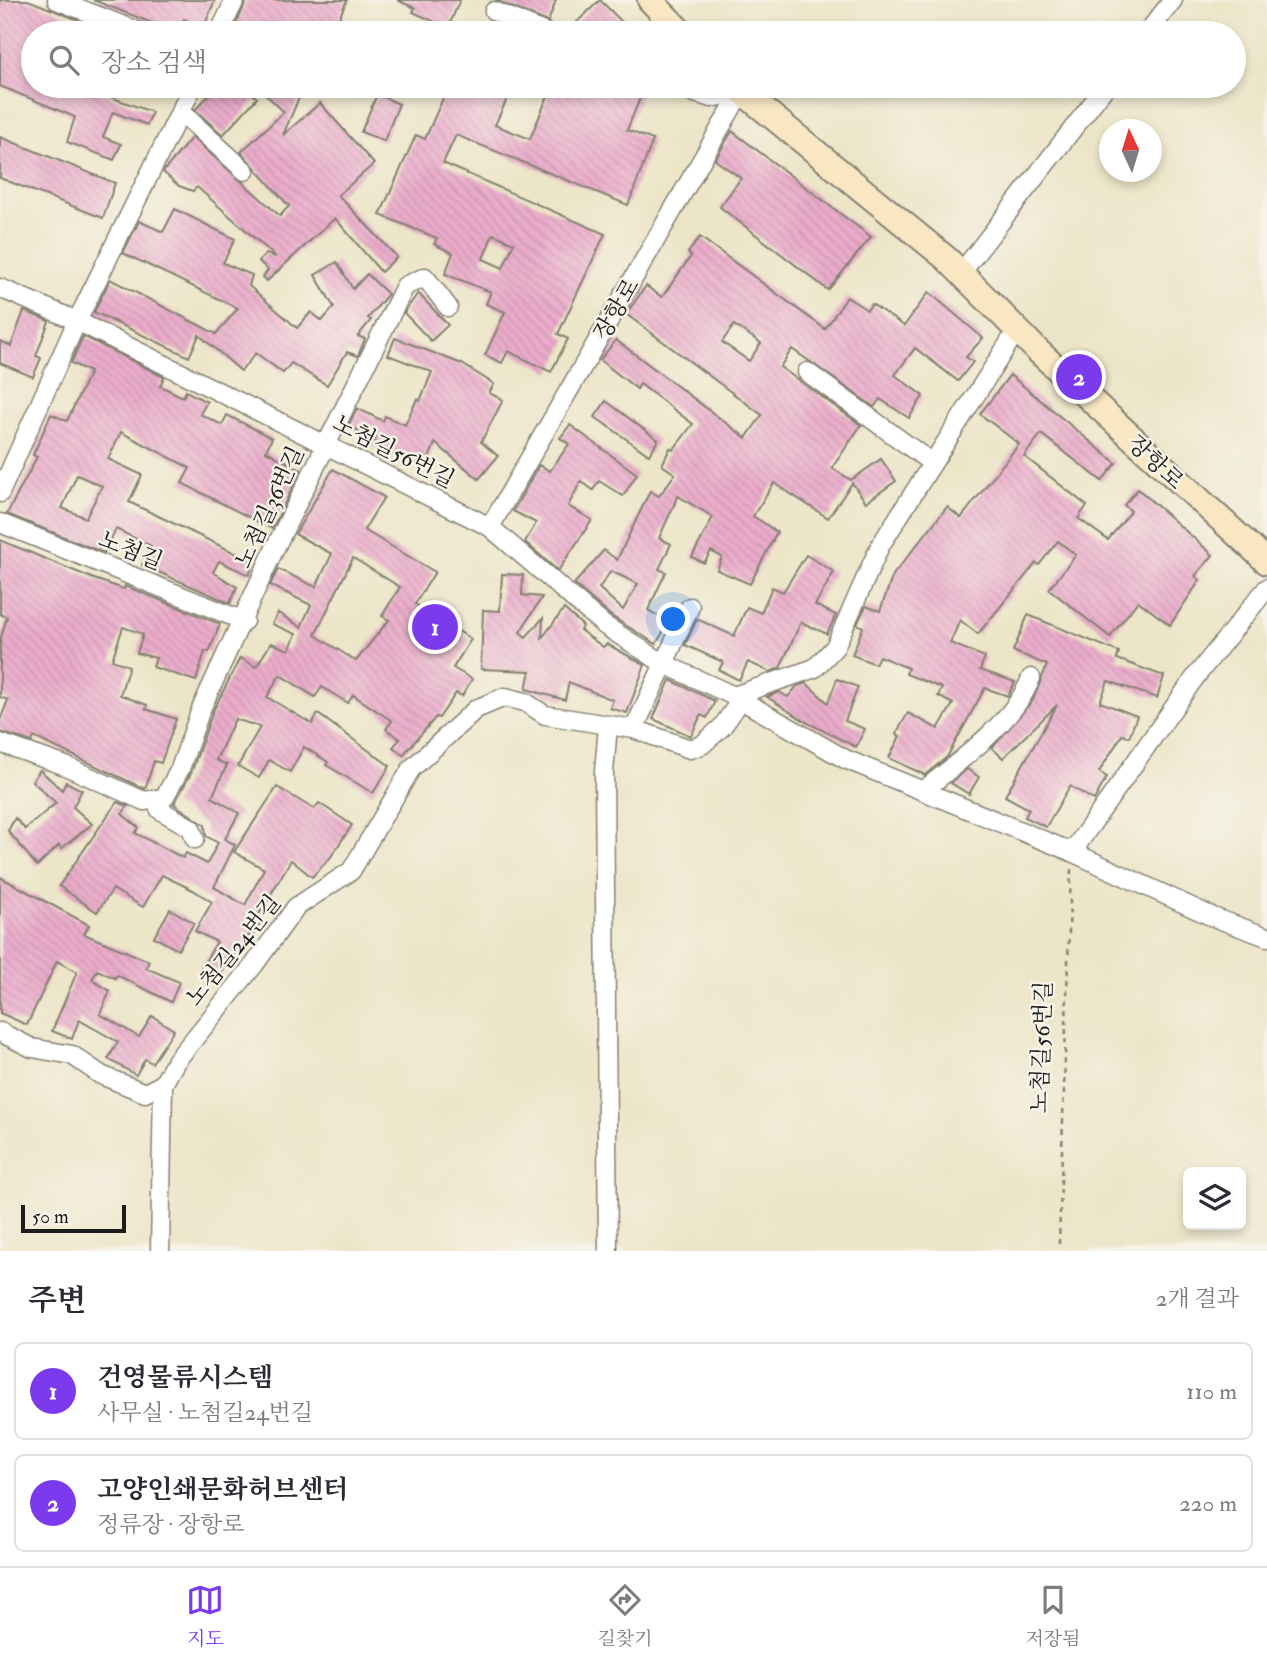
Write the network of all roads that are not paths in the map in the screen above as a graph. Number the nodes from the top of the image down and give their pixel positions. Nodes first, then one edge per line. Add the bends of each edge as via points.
1 (57, 0) edge
2 (235, 0) edge
3 (650, 0) edge
4 (1173, 0) edge
5 (494, 11) dead end
6 (111, 21) edge
7 (225, 21) edge
8 (518, 21) edge
9 (670, 21) edge
10 (1156, 21) edge
11 (187, 98) edge
12 (733, 98) edge
13 (749, 98) edge
14 (1097, 98) edge
15 (181, 112) junction
16 (245, 171) dead end
17 (961, 273) junction
18 (0, 288) edge
19 (448, 307) dead end
20 (78, 321) junction
21 (1017, 330) junction
22 (807, 372) dead end
23 (326, 444) junction
24 (932, 463) junction
25 (0, 493) edge
26 (0, 523) edge
27 (490, 527) junction
28 (1267, 562) edge
29 (1267, 588) edge
30 (690, 607) dead end
31 (244, 621) junction
32 (664, 664) junction
33 (1031, 678) dead end
34 (737, 698) junction
35 (608, 726) junction
36 (634, 729) junction
37 (0, 743) edge
38 (923, 791) junction
39 (155, 799) junction
40 (195, 839) dead end
41 (1072, 852) junction
42 (1267, 937) edge
43 (0, 1032) edge
44 (163, 1084) junction
45 (160, 1251) edge
46 (608, 1251) edge

1 - 6 street
2 - 7 street
3 - 9 main road
4 - 10 street
5 - 8 street
11 - 15 street
12 - 27 street, 장항로
13 - 17 main road, 장항로
14 - 17 street
15 - 16 street
15 - 20 street
17 - 21 main road, 장항로
18 - 20 street
19 - 23 street, 노첨길36번길 via 425,277 405,286
20 - 23 street, 노첨길56번길
20 - 25 street
21 - 24 street
21 - 28 main road, 장항로
22 - 24 street
23 - 27 street, 노첨길56번길
23 - 31 street, 노첨길36번길
24 - 34 street via 880,546 835,647 815,668
26 - 31 street, 노첨길
27 - 32 street, 노첨길56번길 via 604,625
29 - 41 street via 1196,676
30 - 32 street
31 - 39 street, 노첨길36번길 via 201,709 180,769 164,798
32 - 34 street, 노첨길56번길
32 - 36 street
33 - 38 street via 1025,695 988,735
34 - 36 street, 노첨길24번길 via 722,727 702,745 690,749
34 - 38 street, 노첨길56번길 via 845,759
35 - 36 street, 노첨길24번길
35 - 44 street, 노첨길24번길 via 545,715 525,702 505,697 476,709 411,769 351,871 296,908 176,1060
35 - 46 street via 604,772
37 - 39 street via 144,801
38 - 41 street, 노첨길56번길
39 - 40 street via 160,810 191,828
41 - 42 street, 노첨길56번길
43 - 44 street via 32,1048 72,1055 100,1074 145,1093
44 - 45 street, 노첨길24번길

